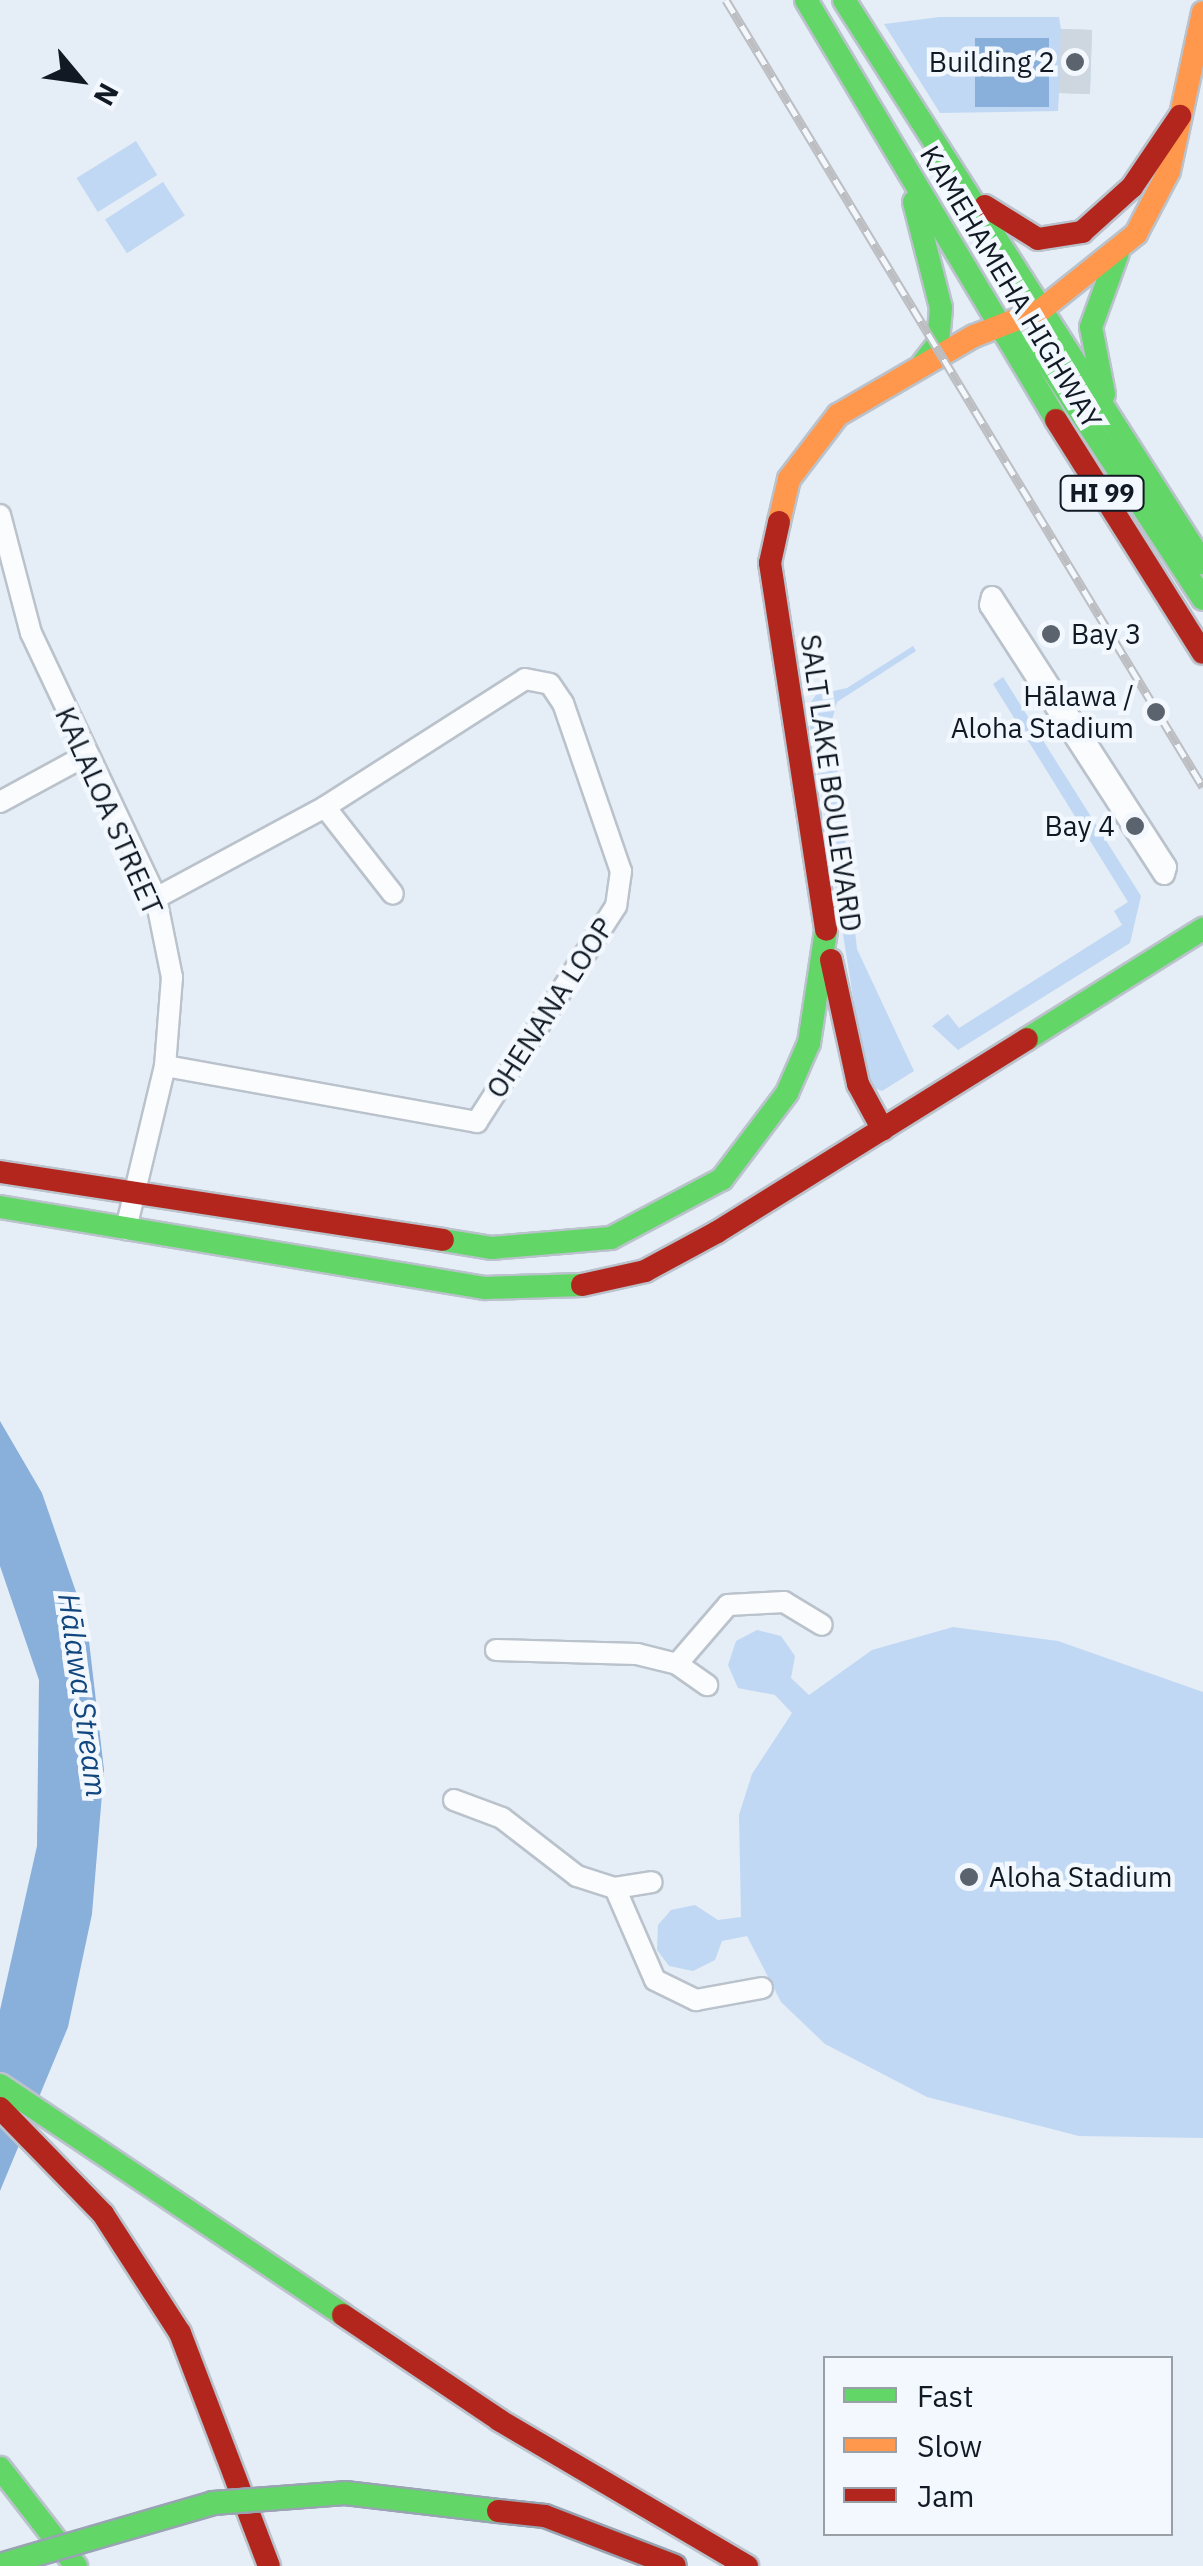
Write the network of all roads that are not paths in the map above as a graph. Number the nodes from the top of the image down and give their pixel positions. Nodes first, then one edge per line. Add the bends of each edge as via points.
1 (806, 0) edge
2 (844, 0) edge
3 (1203, 13) edge
4 (1180, 116) junction
5 (907, 175) junction
6 (965, 190) junction
7 (1118, 253) junction
8 (1042, 310) junction
9 (1000, 332) junction
10 (923, 363) junction
11 (1120, 434) junction
12 (0, 515) edge
13 (1203, 563) edge
14 (1203, 598) edge
15 (1000, 599) joint
16 (1203, 653) edge
17 (83, 756) junction
18 (0, 802) edge
19 (325, 807) junction
20 (393, 894) dead end
21 (156, 898) junction
22 (1203, 929) edge
23 (827, 935) junction
24 (165, 1066) junction
25 (882, 1130) junction
26 (0, 1172) edge
27 (139, 1194) junction
28 (0, 1208) edge
29 (126, 1229) junction
30 (822, 1625) dead end
31 (496, 1650) dead end
32 (677, 1664) junction
33 (707, 1686) dead end
34 (454, 1800) dead end
35 (652, 1882) dead end
36 (615, 1888) junction
37 (762, 1988) dead end
38 (0, 2085) edge
39 (0, 2108) edge
40 (0, 2468) edge
41 (1, 2564) edge
42 (76, 2566) edge
43 (269, 2566) edge
44 (675, 2566) edge
45 (747, 2566) edge

1 - 5 main road, KAMEHAMEHA HIGHWAY / HI 99
2 - 6 main road, KAMEHAMEHA HIGHWAY / HI 99
3 - 4 main road
4 - 6 main road via 1132,188 1082,232 1019,234
4 - 7 main road via 1160,196
5 - 9 main road, KAMEHAMEHA HIGHWAY / HI 99
5 - 10 main road via 941,308 940,336
6 - 8 main road, KAMEHAMEHA HIGHWAY / HI 99
7 - 8 main road, SALT LAKE BOULEVARD
7 - 11 main road via 1091,328 1099,382
8 - 9 main road, SALT LAKE BOULEVARD
8 - 11 main road, KAMEHAMEHA HIGHWAY / HI 99
9 - 10 main road, SALT LAKE BOULEVARD via 974,336
9 - 14 main road via 1029,342 1048,363
9 - 16 main road, KAMEHAMEHA HIGHWAY / HI 99
10 - 23 main road, SALT LAKE BOULEVARD via 838,415 789,480 777,514 770,563
11 - 13 main road, KAMEHAMEHA HIGHWAY / HI 99
12 - 17 street, KALALOA STREET via 30,632
15 - 15 street via 990,605 1164,874 1166,867
17 - 18 street
17 - 21 street, KALALOA STREET
19 - 20 street
19 - 21 street, OHENANA LOOP
19 - 24 street, OHENANA LOOP via 525,679 550,684 612,833 621,871 616,906 477,1122
21 - 24 street, KALALOA STREET via 172,976
22 - 25 main road
23 - 25 main road via 849,1053
23 - 27 main road, SALT LAKE BOULEVARD via 809,1042 787,1093 722,1179 611,1238 492,1248
24 - 27 street, KALALOA STREET
25 - 29 main road via 679,1254 576,1287 485,1288
26 - 27 main road, SALT LAKE BOULEVARD
27 - 29 street, KALALOA STREET
28 - 29 main road
30 - 32 street via 784,1602 728,1605
31 - 32 street via 603,1652
32 - 33 street
34 - 36 street via 502,1818 577,1876
35 - 36 street
36 - 37 street via 654,1980 696,2000
38 - 45 main road via 499,2420
39 - 43 main road via 127,2245 180,2333 261,2528
40 - 42 main road
41 - 44 main road, bridge via 213,2503 345,2493 545,2516

